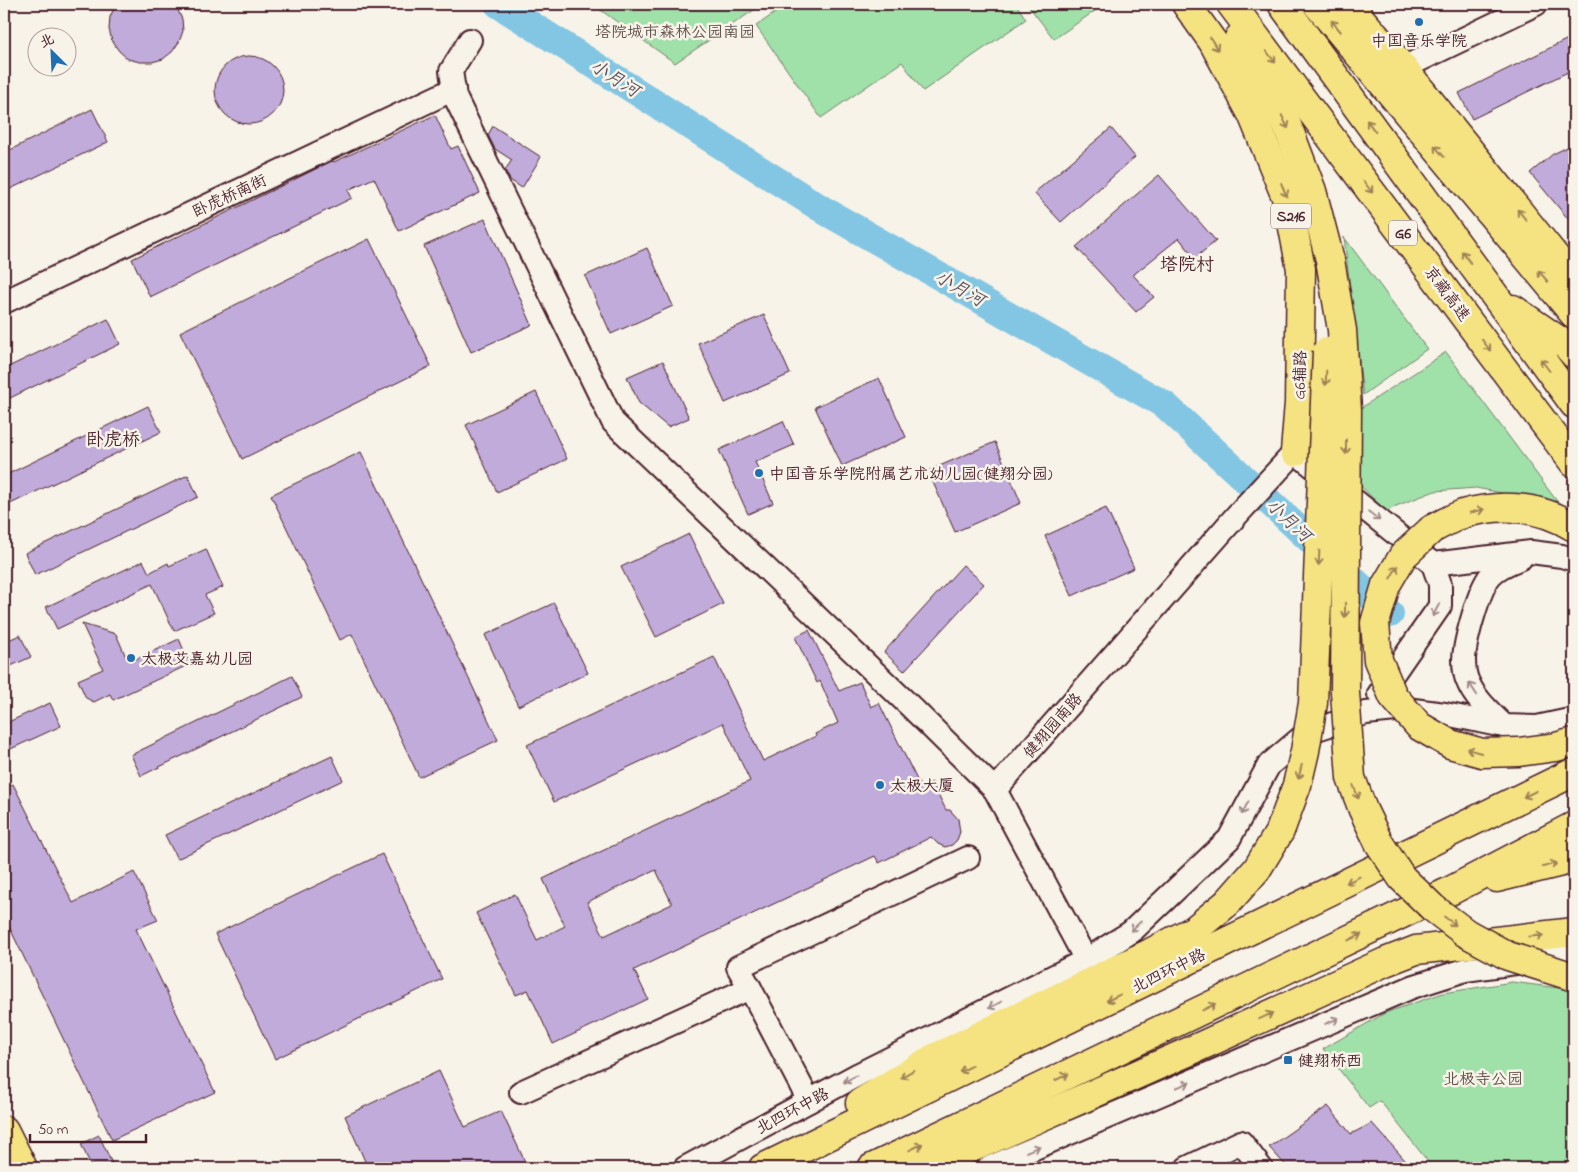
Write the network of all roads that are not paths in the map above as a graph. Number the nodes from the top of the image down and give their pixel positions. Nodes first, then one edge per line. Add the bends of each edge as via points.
1 (1186, 4) edge
2 (1218, 4) edge
3 (1231, 4) edge
4 (1282, 4) edge
5 (1317, 4) edge
6 (1348, 4) edge
7 (1536, 4) edge
8 (470, 40) dead end
9 (1403, 68) junction
10 (454, 89) junction
11 (1330, 260) junction
12 (1574, 280) edge
13 (1495, 297) junction
14 (4, 302) edge
15 (1574, 314) edge
16 (1574, 354) edge
17 (1574, 404) edge
18 (1295, 452) junction
19 (1574, 463) edge
20 (1574, 527) edge
21 (1531, 552) junction
22 (1574, 560) edge
23 (1433, 564) junction
24 (1366, 713) junction
25 (1574, 720) edge
26 (1504, 726) junction
27 (1574, 742) edge
28 (1574, 772) edge
29 (995, 790) junction
30 (1574, 826) edge
31 (1574, 856) edge
32 (968, 858) dead end
33 (1452, 890) junction
34 (1574, 932) edge
35 (1574, 955) edge
36 (1086, 960) junction
37 (1574, 976) edge
38 (750, 988) junction
39 (521, 1092) dead end
40 (809, 1101) junction
41 (4, 1130) edge
42 (22, 1168) edge
43 (685, 1168) edge
44 (753, 1168) edge
45 (763, 1168) edge
46 (872, 1168) edge
47 (926, 1168) edge
48 (988, 1168) edge
49 (1187, 1168) edge
50 (1261, 1168) edge

1 -> 18 main road, G6辅路 / S216 via 1213,42 1252,114 1288,202 1301,269
2 -> 11 main road via 1287,125 1312,191
3 -> 19 main road, 京藏高速 / G6
13 -> 4 main road, G6
15 -> 5 main road
6 - 9 main road
7 - 9 street
8 - 10 street via 451,71
12 -> 9 main road
10 - 14 street, 卧虎桥南街
10 - 29 street via 613,422
11 -> 37 main road, bridge via 1342,330 1347,410 1345,692 1351,778 1379,843 1402,878 1433,908 1466,934 1508,956
11 -> 44 main road, bridge via 1313,703 1297,785 1280,831 1257,868 1227,903 1194,930 932,1059
13 - 16 main road
17 -> 13 main road, G6
18 -> 23 street
18 - 29 street, 健翔园南路
27 -> 20 main road, bridge via 1519,752 1482,753 1450,744 1419,726 1393,696 1378,660 1375,622 1386,585 1403,556 1432,529 1461,515 1493,507 1526,508 1559,517
21 - 22 street
21 - 23 street
26 -> 21 street via 1481,702 1467,681 1464,661 1482,592 1491,575
23 -> 24 street via 1440,584 1440,606
24 - 26 street via 1406,709
24 -> 36 street, 北四环中路 via 1308,732 1269,765 1228,838 1131,932
25 - 26 street via 1537,727
28 -> 45 main road, 北四环中路
29 - 36 street
30 - 33 main road
33 -> 31 main road via 1562,862
32 - 38 street via 738,967
46 -> 33 main road
47 -> 34 main road, bridge via 1416,950
48 -> 35 street via 1412,987 1465,970
36 -> 40 street, 北四环中路
38 - 39 street
38 - 40 street
40 - 43 street, 北四环中路
41 - 42 main road
49 - 50 street via 1241,1142

